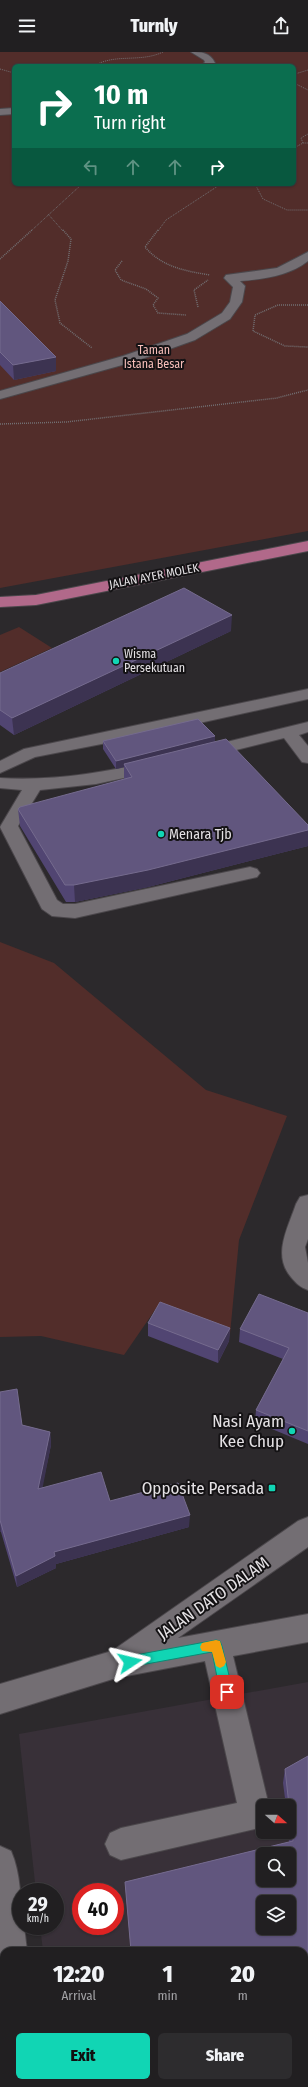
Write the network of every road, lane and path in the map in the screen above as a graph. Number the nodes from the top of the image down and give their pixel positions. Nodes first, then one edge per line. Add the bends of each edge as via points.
1 (163, 52) edge
2 (195, 52) edge
3 (96, 64) edge
4 (209, 64) edge
5 (0, 69) edge
6 (308, 70) edge
7 (12, 72) edge
8 (296, 73) edge
9 (296, 84) edge
10 (308, 90) edge
11 (12, 111) edge
12 (0, 112) edge
13 (308, 134) edge
14 (303, 143) junction
15 (308, 143) edge
16 (296, 147) edge
17 (80, 186) edge
18 (218, 186) edge
19 (256, 186) edge
20 (308, 210) edge
21 (48, 214) junction
22 (308, 255) edge
23 (0, 259) edge
24 (122, 261) dead end
25 (308, 305) edge
26 (192, 311) dead end
27 (186, 315) dead end
28 (308, 347) edge
29 (128, 359) junction
30 (308, 390) edge
31 (0, 395) edge
32 (0, 424) edge
33 (308, 546) edge
34 (0, 602) edge
35 (308, 694) edge
36 (308, 727) edge
37 (288, 732) junction
38 (308, 758) edge
39 (0, 768) edge
40 (0, 783) edge
41 (33, 786) junction
42 (250, 872) dead end
43 (308, 1204) edge
44 (308, 1280) edge
45 (308, 1530) edge
46 (308, 1628) edge
47 (216, 1646) junction
48 (116, 1664) junction
49 (3, 1699) edge
50 (121, 1844) dead end
51 (0, 1862) edge
52 (10, 1947) edge

1 - 3 path via 154,58 109,58
2 - 4 street via 208,58
5 - 7 path
6 - 8 path
9 - 10 path
11 - 12 street
13 - 14 path via 301,138
14 - 15 path
14 - 16 path
17 - 21 path
18 - 26 path via 166,220 145,247 153,259 179,270 215,276 194,290 199,306
19 - 20 path via 263,200 287,210
21 - 23 path
21 - 29 path via 71,239 68,261 55,300 60,323 90,347
22 - 29 street via 298,264 270,276 230,278 239,286 236,302 226,316 191,337
24 - 27 path via 115,270 121,280 146,289 158,298 154,306 158,313
25 - 28 path via 278,305 255,315 253,331 285,346
29 - 31 street
30 - 32 path via 277,398 66,422
33 - 34 main road, JALAN AYER MOLEK via 36,600
35 - 39 street via 127,734 30,752
36 - 37 street
37 - 38 street
37 - 41 street via 84,782
40 - 41 street
41 - 42 street via 9,826 49,904 59,911 75,912
43 - 44 street via 293,1247 295,1265
45 - 48 street, JALAN DATO DALAM
46 - 47 street
47 - 48 street
47 - 50 street via 255,1815
48 - 49 street
51 - 52 street

